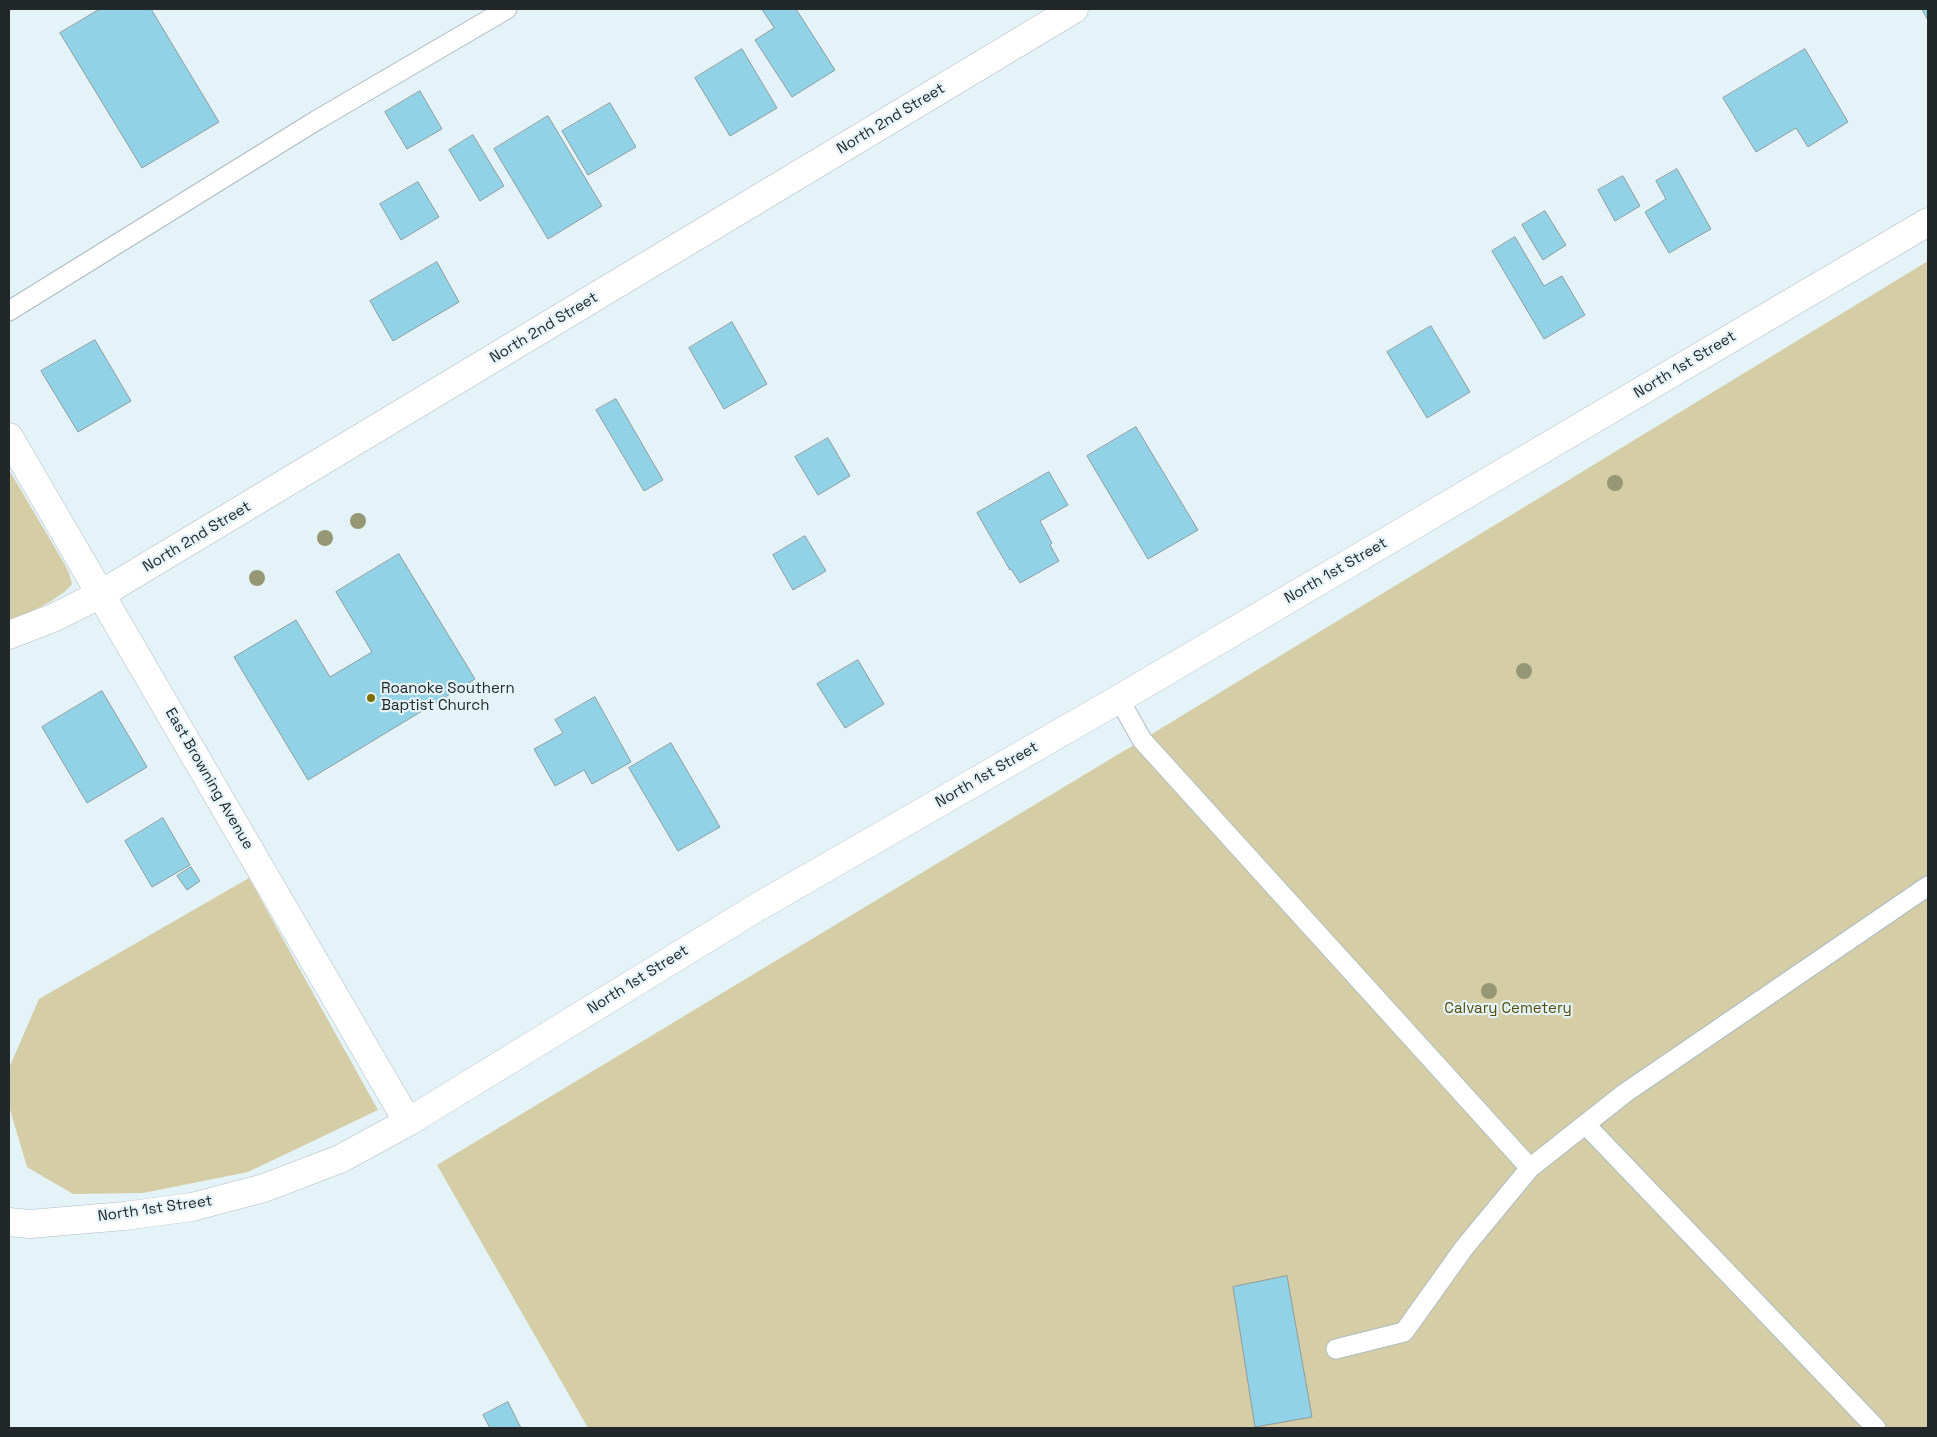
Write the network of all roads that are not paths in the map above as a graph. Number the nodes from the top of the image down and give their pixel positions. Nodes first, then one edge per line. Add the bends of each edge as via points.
1 (507, 9) edge
2 (1074, 9) edge
3 (1928, 222) edge
4 (9, 311) edge
5 (9, 437) edge
6 (101, 594) junction
7 (9, 636) edge
8 (1119, 699) junction
9 (1928, 886) edge
10 (408, 1122) junction
11 (1586, 1125) junction
12 (1530, 1168) junction
13 (9, 1222) edge
14 (1336, 1349) dead end
15 (1876, 1428) edge

1 - 4 lane via 317,120
2 - 6 street, North 2nd Street
3 - 8 street, North 1st Street
5 - 6 street, East Browning Avenue
6 - 7 street, North 2nd Street
6 - 10 street, East Browning Avenue
8 - 10 street, North 1st Street via 756,908
8 - 12 lane via 1142,740
9 - 11 lane via 1625,1094
10 - 13 street, North 1st Street via 331,1162 264,1188 192,1207 30,1224
11 - 12 lane
11 - 15 lane
12 - 14 lane via 1464,1248 1404,1332

